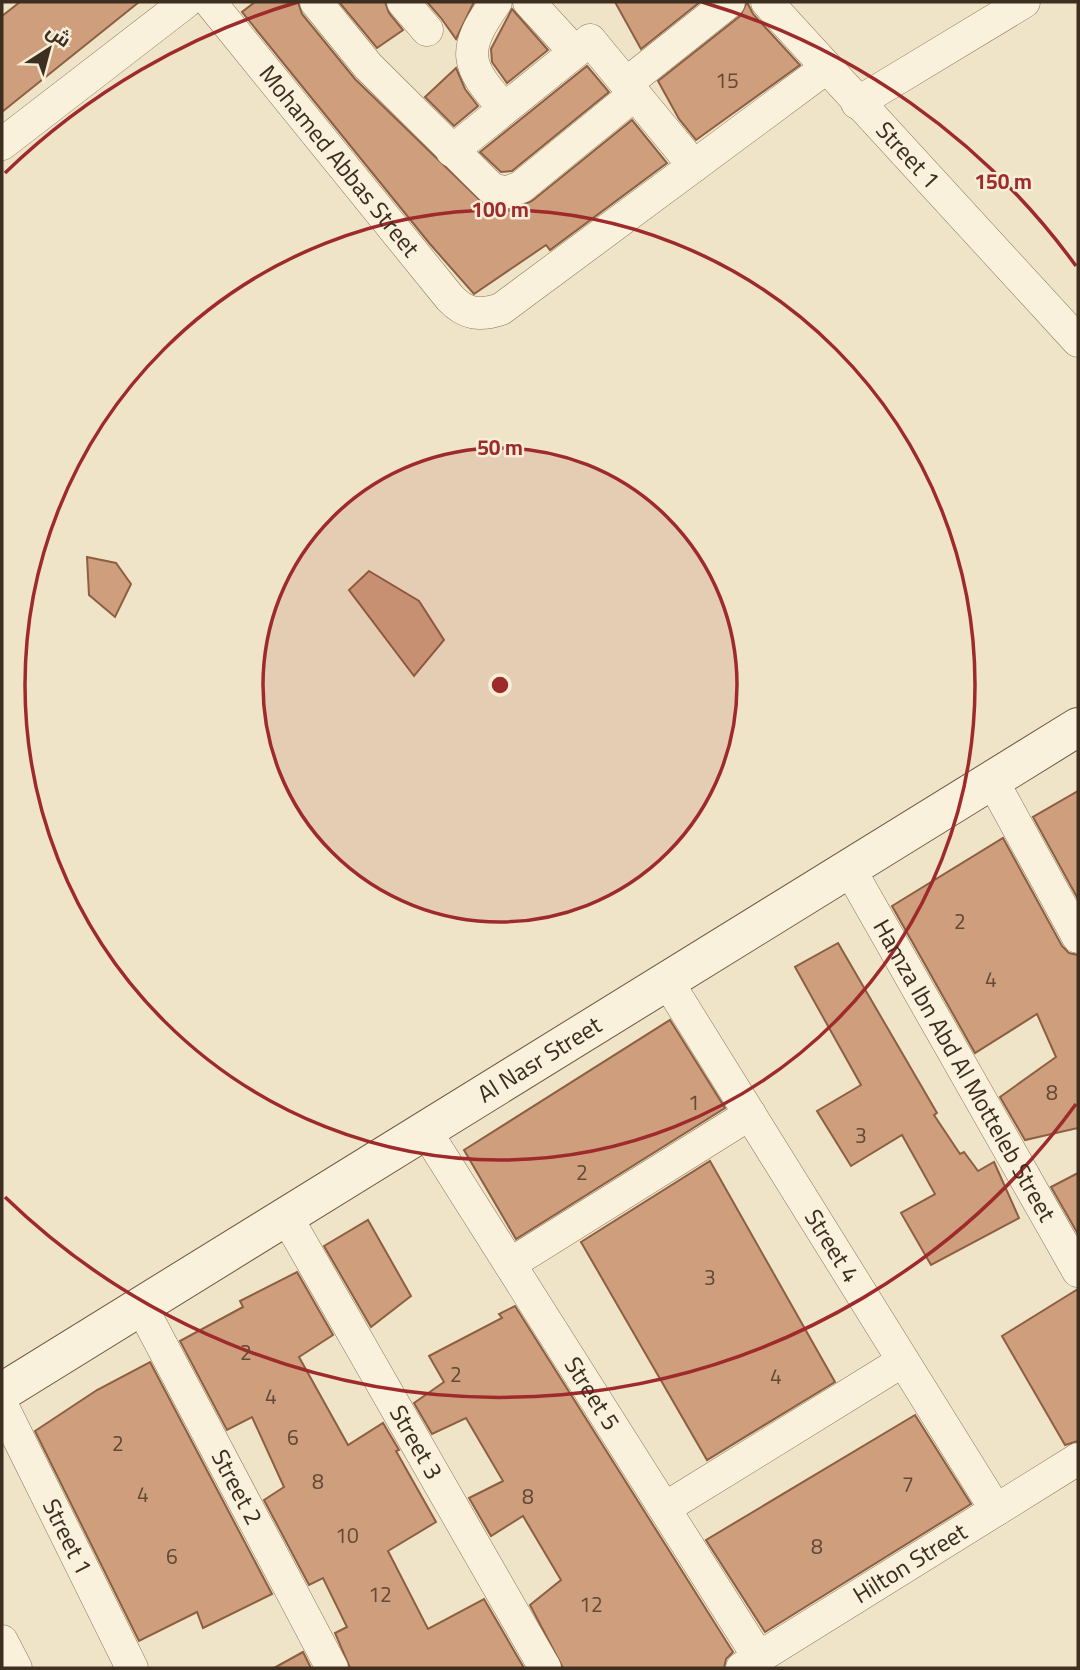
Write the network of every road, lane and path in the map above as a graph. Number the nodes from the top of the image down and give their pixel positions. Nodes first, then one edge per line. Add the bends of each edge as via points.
1 (186, 2) edge
2 (210, 2) edge
3 (316, 2) edge
4 (402, 2) edge
5 (496, 2) edge
6 (528, 2) edge
7 (729, 2) edge
8 (766, 2) edge
9 (1024, 2) edge
10 (426, 30) dead end
11 (574, 51) junction
12 (826, 68) junction
13 (631, 88) junction
14 (857, 103) junction
15 (504, 108) junction
16 (2, 144) edge
17 (452, 151) junction
18 (694, 166) junction
19 (1078, 341) edge
20 (1078, 727) edge
21 (992, 780) junction
22 (849, 868) junction
23 (1078, 937) edge
24 (667, 981) junction
25 (750, 1114) junction
26 (425, 1130) junction
27 (286, 1216) junction
28 (510, 1264) junction
29 (1078, 1271) edge
30 (141, 1306) junction
31 (903, 1361) junction
32 (2, 1392) edge
33 (2, 1405) edge
34 (1078, 1459) edge
35 (665, 1508) junction
36 (996, 1510) junction
37 (2, 1641) edge
38 (751, 1663) edge
39 (16, 1668) edge
40 (132, 1668) edge
41 (332, 1668) edge
42 (545, 1668) edge

1 - 16 street
2 - 18 street, Mohamed Abbas Street via 450,298 472,313 501,309
3 - 17 street via 368,66
4 - 10 street
5 - 15 street via 470,51 479,80
6 - 11 street
7 - 13 street
8 - 12 street, Street 1
9 - 14 street
11 - 13 street via 593,41
11 - 15 street
12 - 14 street, Street 1
12 - 18 street
13 - 17 street via 521,187 505,193 491,188
13 - 18 street
14 - 19 street, Street 1
15 - 17 street
20 - 21 street, Al Nasr Street
21 - 22 street, Al Nasr Street
21 - 23 street
22 - 24 street, Al Nasr Street
22 - 29 street, Hamza Ibn Abd Al Motteleb Street
24 - 25 street, Street 4
24 - 26 street, Al Nasr Street
25 - 28 street
25 - 31 street, Street 4
26 - 27 street, Al Nasr Street
26 - 28 street, Street 5
27 - 30 street, Al Nasr Street
27 - 42 street, Street 3
28 - 35 street, Street 5
30 - 32 street, Al Nasr Street
30 - 41 street, Street 2
31 - 35 street
31 - 36 street, Street 4
33 - 40 street, Street 1
34 - 36 street, Hilton Street
35 - 38 street, Street 5
36 - 38 street, Hilton Street
37 - 39 street

